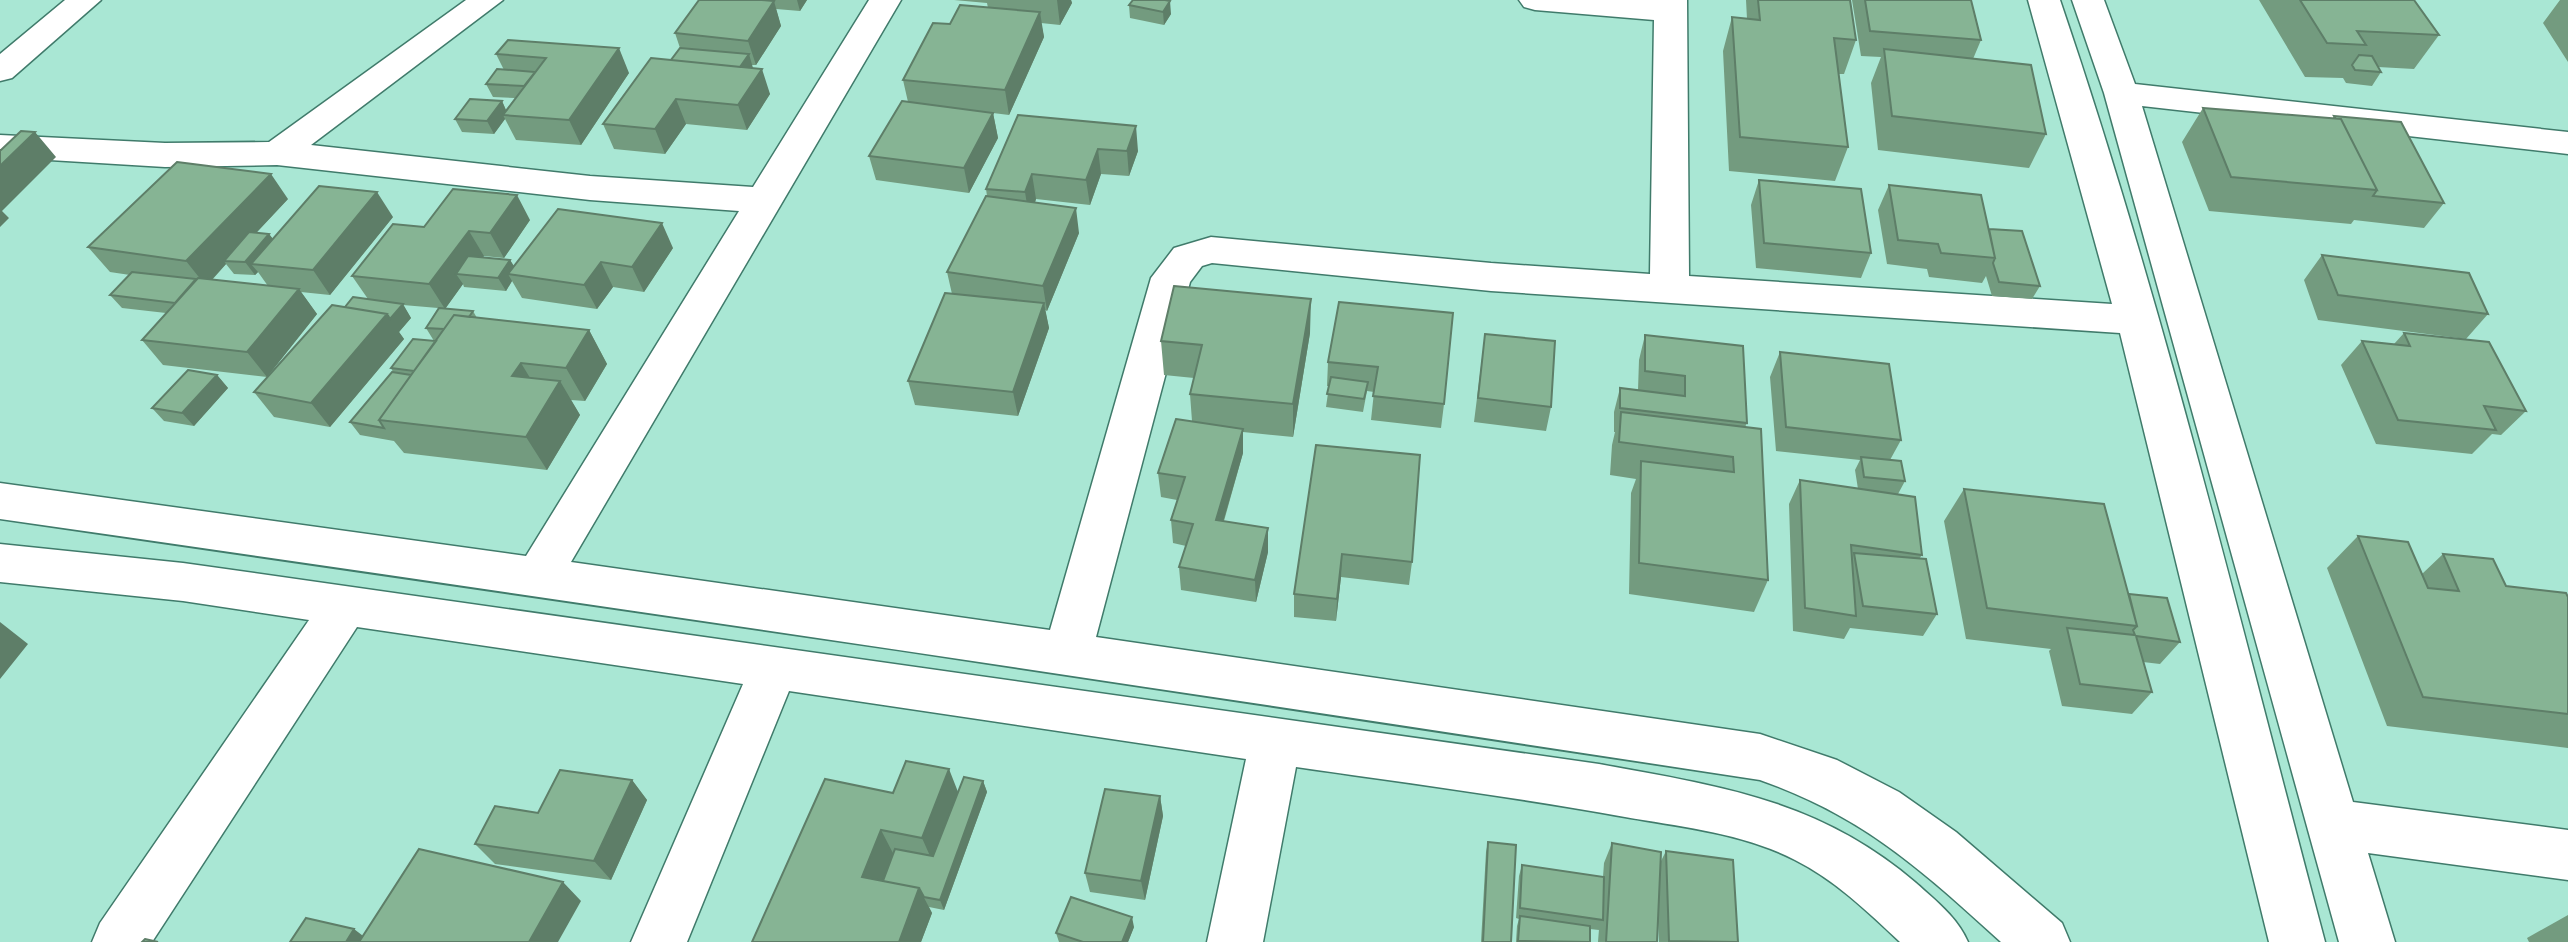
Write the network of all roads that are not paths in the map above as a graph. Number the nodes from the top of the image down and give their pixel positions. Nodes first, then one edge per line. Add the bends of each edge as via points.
1 (85, 0) edge
2 (487, 0) edge
3 (885, 0) edge
4 (1535, 0) edge
5 (2044, 0) edge
6 (2088, 0) edge
7 (1671, 6) edge
8 (0, 71) edge
9 (2121, 93) junction
10 (2568, 143) edge
11 (0, 146) edge
12 (277, 153) junction
13 (764, 200) junction
14 (1669, 289) junction
15 (2136, 320) junction
16 (0, 501) edge
17 (0, 563) edge
18 (537, 578) junction
19 (345, 606) junction
20 (1067, 656) junction
21 (775, 666) junction
22 (1275, 742) junction
23 (2333, 824) junction
24 (2568, 855) edge
25 (120, 942) edge
26 (659, 942) edge
27 (1235, 942) edge
28 (1940, 942) edge
29 (2042, 942) edge
30 (2297, 942) edge
31 (2367, 942) edge

1 - 8 street
2 - 12 street
3 - 13 street
4 - 7 street
5 - 15 street
6 - 9 street
7 - 14 street
9 - 10 street
9 - 23 street
11 - 12 street via 165,155
12 - 13 street via 590,188
13 - 18 street
14 - 15 street
14 - 20 street via 1211,250 1188,257 1171,278
15 - 30 street
16 - 18 street
17 - 19 street
18 - 20 street
19 - 21 street
19 - 25 street
20 - 29 street via 1760,757 1820,777 1874,806
21 - 22 street
21 - 26 street
22 - 27 street
22 - 28 street via 1599,788 1762,820 1816,843 1865,876
23 - 24 street
23 - 31 street

